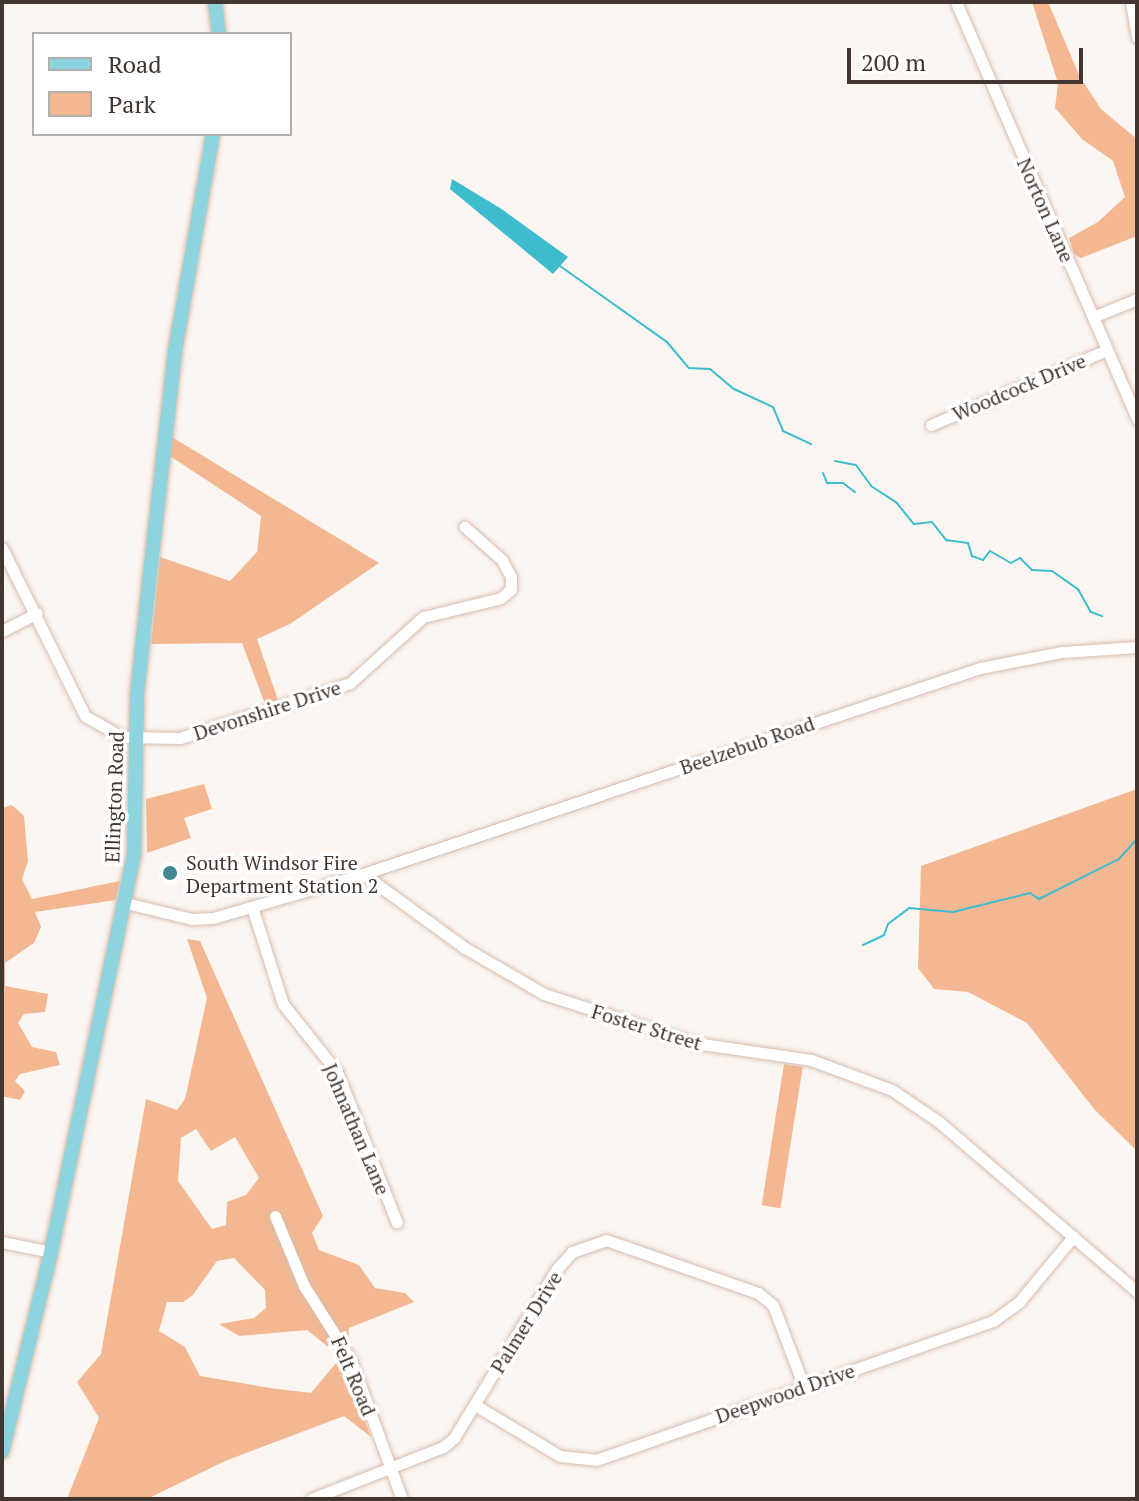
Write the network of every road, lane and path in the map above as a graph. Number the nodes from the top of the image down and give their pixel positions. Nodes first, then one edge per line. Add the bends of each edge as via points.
1 (215, 2) edge
2 (956, 2) edge
3 (1131, 2) edge
4 (219, 32) edge
5 (1137, 37) edge
6 (213, 136) edge
7 (1137, 299) edge
8 (1093, 317) junction
9 (1107, 350) junction
10 (1137, 419) edge
11 (931, 425) dead end
12 (465, 527) dead end
13 (2, 548) edge
14 (37, 613) junction
15 (2, 631) edge
16 (1137, 647) edge
17 (136, 738) junction
18 (363, 874) junction
19 (126, 903) junction
20 (253, 910) junction
21 (275, 1216) dead end
22 (397, 1223) dead end
23 (1073, 1237) junction
24 (2, 1242) edge
25 (51, 1252) junction
26 (1137, 1292) edge
27 (804, 1387) junction
28 (475, 1405) junction
29 (2, 1452) edge
30 (390, 1468) junction
31 (311, 1499) edge
32 (402, 1499) edge

1 - 4 main road
2 - 8 street, Norton Lane
3 - 5 street
6 - 17 main road, Ellington Road via 175,351
7 - 8 street
8 - 9 street, Norton Lane
9 - 10 street, Norton Lane
9 - 11 street, Woodcock Drive
12 - 17 street, Devonshire Drive via 502,560 511,589 501,598 423,617 350,683 323,694 207,732
13 - 14 street
14 - 15 street
14 - 17 street via 85,716 106,732
16 - 18 street, Beelzebub Road via 1062,652 980,668
17 - 19 main road, Ellington Road via 134,855
18 - 20 street
18 - 23 street, Foster Street via 427,923 544,994 695,1043 811,1060 892,1090 939,1122
19 - 20 street via 192,919
19 - 25 main road, Ellington Road
20 - 22 street, Johnathan Lane via 283,1004 337,1072
21 - 30 street, Felt Road via 304,1286 347,1352
23 - 26 street, Foster Street
23 - 27 street, Deepwood Drive via 1019,1302 993,1321
24 - 25 street
25 - 29 main road, Ellington Road
27 - 28 street, Deepwood Drive via 596,1460 560,1456
27 - 28 street, Palmer Drive via 773,1305 758,1293 606,1240 572,1252 556,1270
28 - 30 street, Palmer Drive via 443,1447
30 - 31 street, Palmer Drive
30 - 32 street, Felt Road

